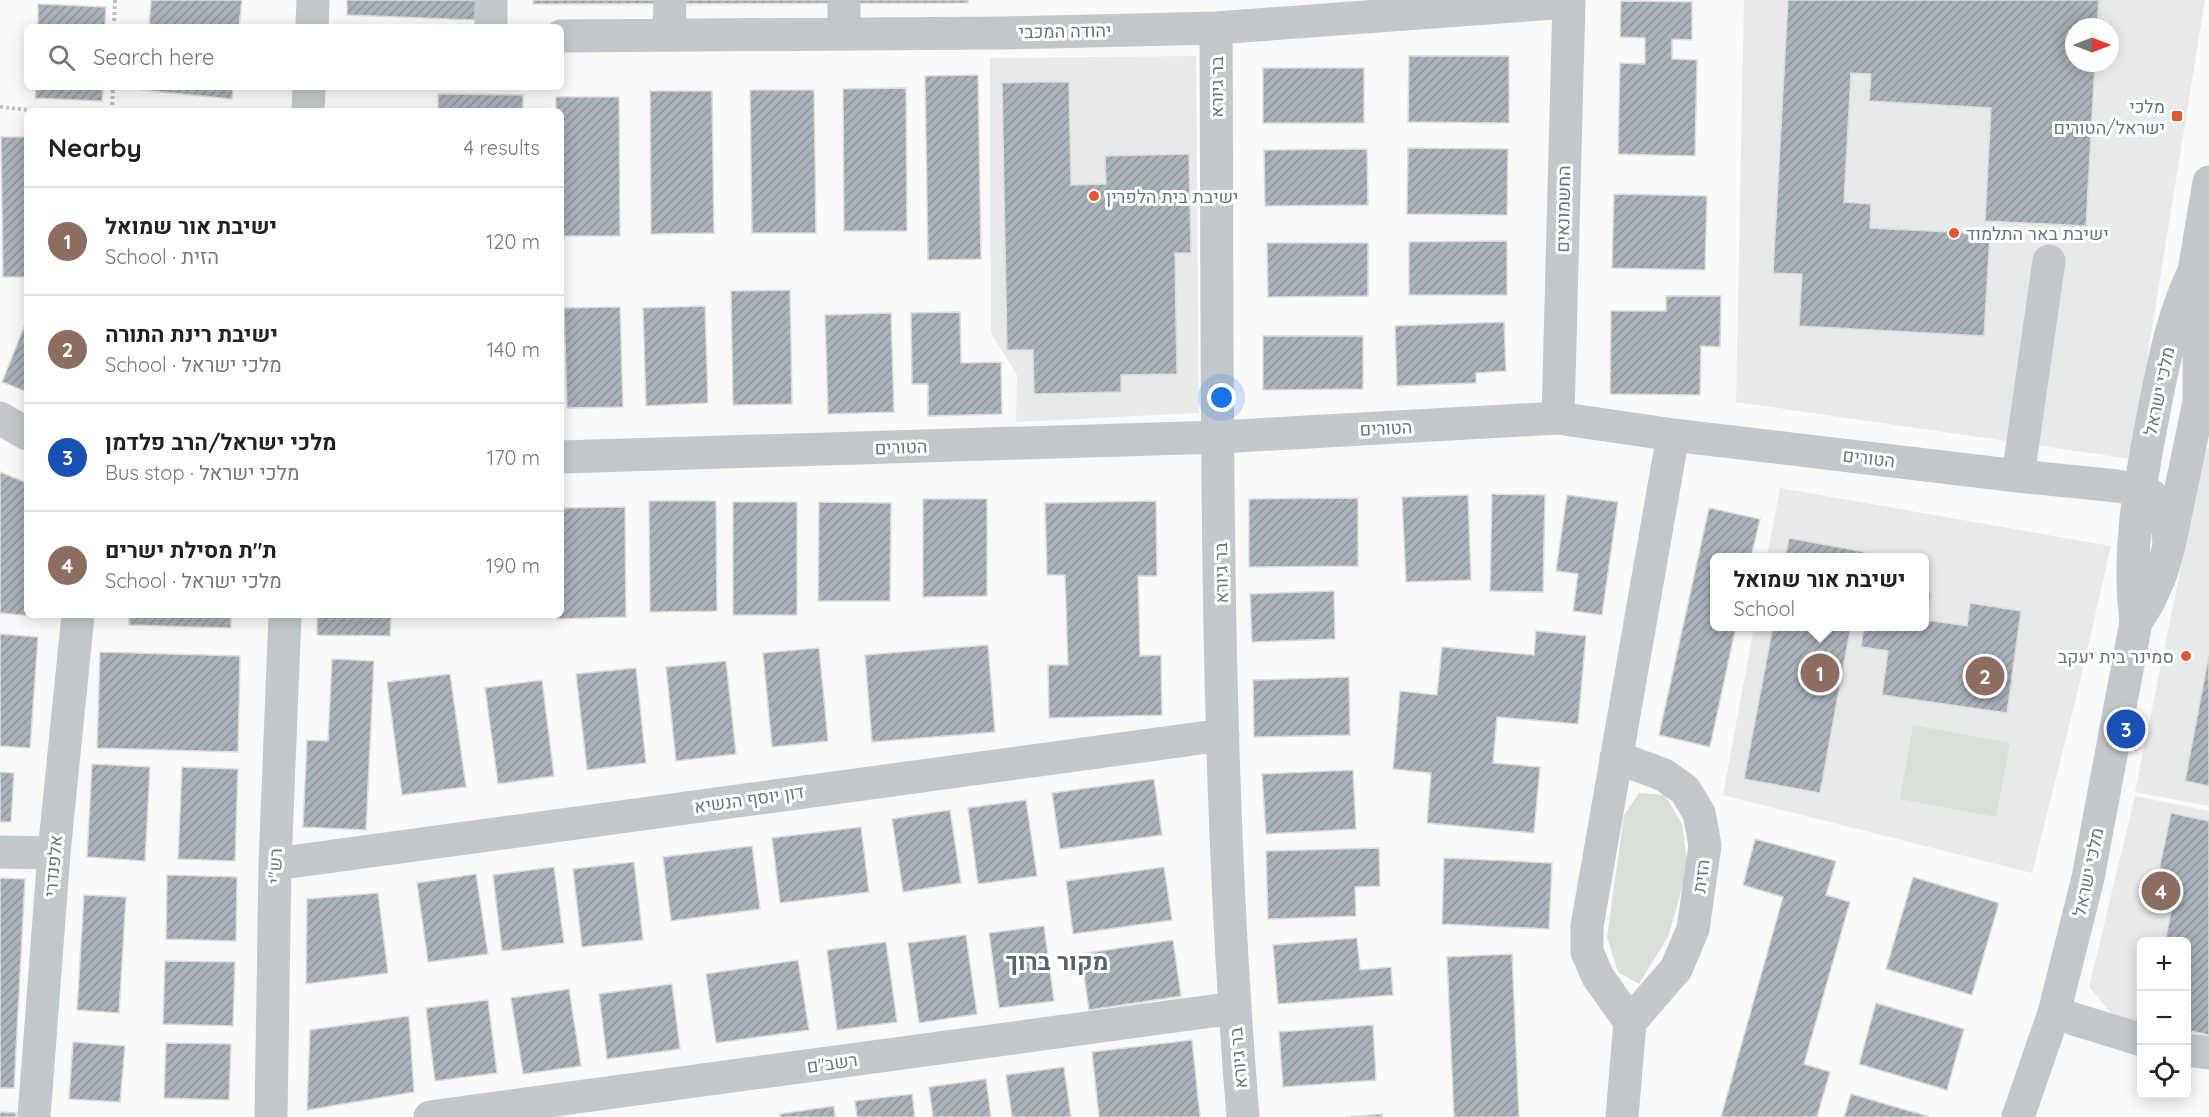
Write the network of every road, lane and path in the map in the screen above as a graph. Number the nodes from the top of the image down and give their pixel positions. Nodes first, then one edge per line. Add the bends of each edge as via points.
1 (115, 0) edge
2 (314, 0) edge
3 (491, 0) edge
4 (670, 0) edge
5 (844, 0) edge
6 (1569, 1) edge
7 (114, 24) edge
8 (312, 24) edge
9 (491, 24) edge
10 (1216, 28) junction
11 (844, 34) junction
12 (669, 35) junction
13 (564, 36) edge
14 (113, 90) edge
15 (309, 90) edge
16 (0, 107) edge
17 (112, 108) edge
18 (308, 108) edge
19 (24, 109) edge
20 (2209, 182) edge
21 (2049, 261) dead end
22 (2194, 272) junction
23 (2164, 358) junction
24 (2204, 403) edge
25 (0, 418) edge
26 (1558, 418) junction
27 (24, 432) edge
28 (1673, 435) junction
29 (1219, 437) junction
30 (564, 457) edge
31 (2018, 476) junction
32 (2139, 490) junction
33 (2169, 546) junction
34 (78, 618) edge
35 (285, 618) edge
36 (2136, 622) junction
37 (1223, 735) junction
38 (1616, 757) junction
39 (0, 852) edge
40 (54, 853) junction
41 (275, 864) junction
42 (1234, 1008) junction
43 (2054, 1013) junction
44 (1630, 1022) junction
45 (2137, 1038) edge
46 (2191, 1051) edge
47 (2209, 1053) edge
48 (34, 1117) edge
49 (271, 1117) edge
50 (430, 1117) edge
51 (1243, 1117) edge
52 (1622, 1117) edge
53 (2018, 1117) edge

1 - 7 path
2 - 8 street
3 - 9 street
4 - 12 street
5 - 11 street
6 - 10 street, יהודה המכבי
6 - 26 street, החשמונאים
10 - 11 street, יהודה המכבי
10 - 29 street, בר גיורא
11 - 12 street, יהודה המכבי
12 - 13 street, יהודה המכבי
14 - 17 path
15 - 18 street
16 - 19 path
20 - 22 street, מלכי ישראל
21 - 31 street
22 - 23 street, מלכי ישראל
22 - 24 street, מלכי ישראל
23 - 24 street via 2172,386
23 - 32 street, מלכי ישראל
24 - 33 street, מלכי ישראל
25 - 27 street
26 - 28 street, הטורים
26 - 29 street, הטורים
28 - 31 street, הטורים
28 - 38 street
29 - 30 street, הטורים
29 - 37 street, בר גיורא
31 - 32 street, הטורים
32 - 33 street via 2152,496 2162,512
32 - 36 street, מלכי ישראל via 2131,557
33 - 36 street, מלכי ישראל via 2161,574
34 - 40 street, אלפנדרי
35 - 41 street, רש"י
36 - 43 street, מלכי ישראל via 2088,878
37 - 41 street, דון יוסף הנשיא
37 - 42 street, בר גיורא
38 - 44 street via 1587,926 1587,951 1598,977
38 - 44 street, הזית via 1664,775 1685,790 1699,813 1705,845 1694,929 1676,969
39 - 40 street
40 - 48 street, אלפנדרי
41 - 49 street, רש"י
42 - 50 street, רשב"ם
42 - 51 street, בר גיורא
43 - 45 street
43 - 53 street, מלכי ישראל
44 - 52 street
46 - 47 street

